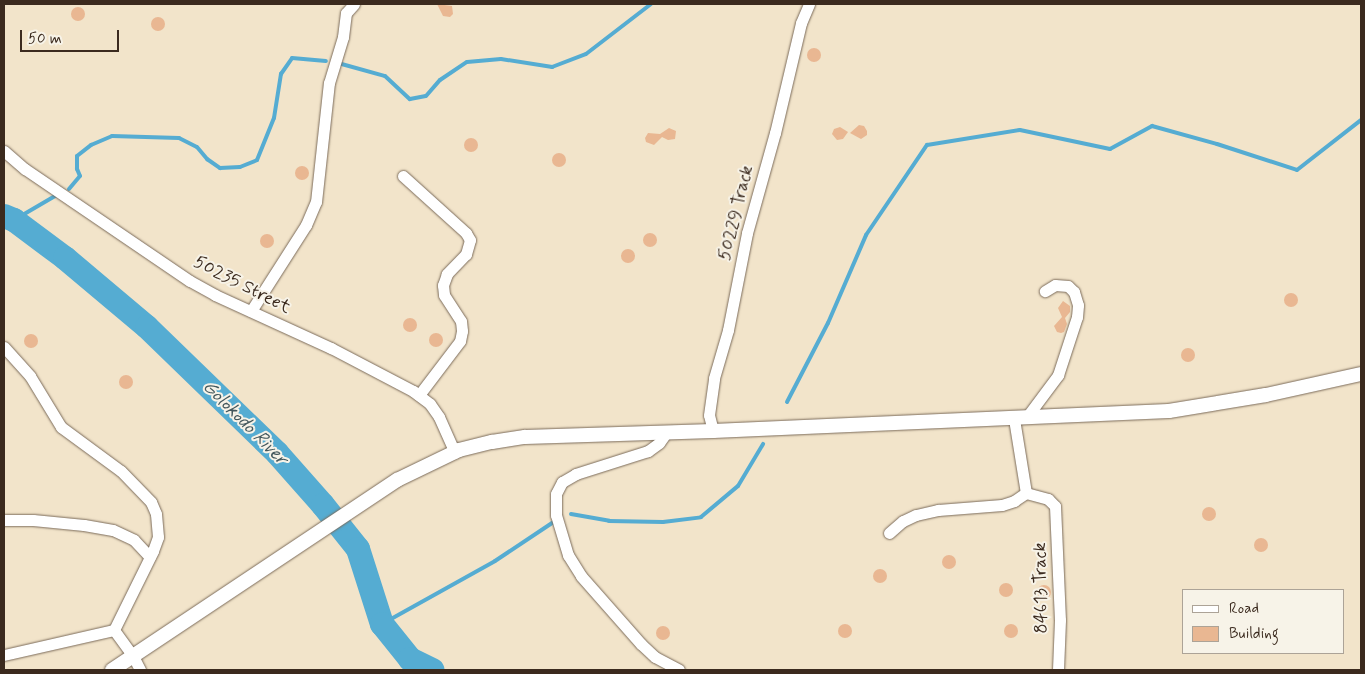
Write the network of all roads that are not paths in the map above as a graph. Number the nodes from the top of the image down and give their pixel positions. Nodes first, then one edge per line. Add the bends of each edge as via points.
1 (354, 4) edge
2 (809, 4) edge
3 (4, 151) edge
4 (403, 176) dead end
5 (1045, 291) dead end
6 (252, 311) junction
7 (4, 347) edge
8 (1361, 374) edge
9 (419, 395) junction
10 (1020, 419) junction
11 (713, 431) junction
12 (666, 433) junction
13 (455, 452) junction
14 (1026, 493) junction
15 (4, 520) edge
16 (888, 533) dead end
17 (150, 557) junction
18 (114, 630) junction
19 (4, 655) edge
20 (133, 656) junction
21 (112, 670) edge
22 (140, 670) edge
23 (678, 670) edge
24 (1058, 670) edge

1 - 6 street via 346,13 343,37 329,83 316,202 306,225
2 - 11 street, 50229 Track via 801,23 747,233 728,330 714,378 709,415
3 - 6 street, 50235 Street via 32,174 190,281
4 - 9 street via 470,240 466,254 447,274 443,284 444,295 461,322 460,341
5 - 10 street via 1055,285 1068,286 1074,292 1078,305 1076,317 1058,376
6 - 9 street, 50235 Street
7 - 17 street via 30,376 61,426 121,471 151,502 158,522 158,537
8 - 10 street via 1266,395 1169,411
9 - 13 street, 50235 Street via 439,417
10 - 11 street
10 - 14 street
11 - 12 street
12 - 13 street via 525,437
12 - 23 street via 648,451 576,474 562,482 556,494 556,514 568,555 581,576 641,644 655,657
13 - 20 street via 367,498
14 - 16 street via 1002,505 916,515 902,520
14 - 24 street, 84613 Track via 1048,499 1055,506 1060,620
15 - 17 street via 33,520 112,530 134,540
17 - 18 street
18 - 19 street
18 - 20 street
20 - 21 street
20 - 22 street

